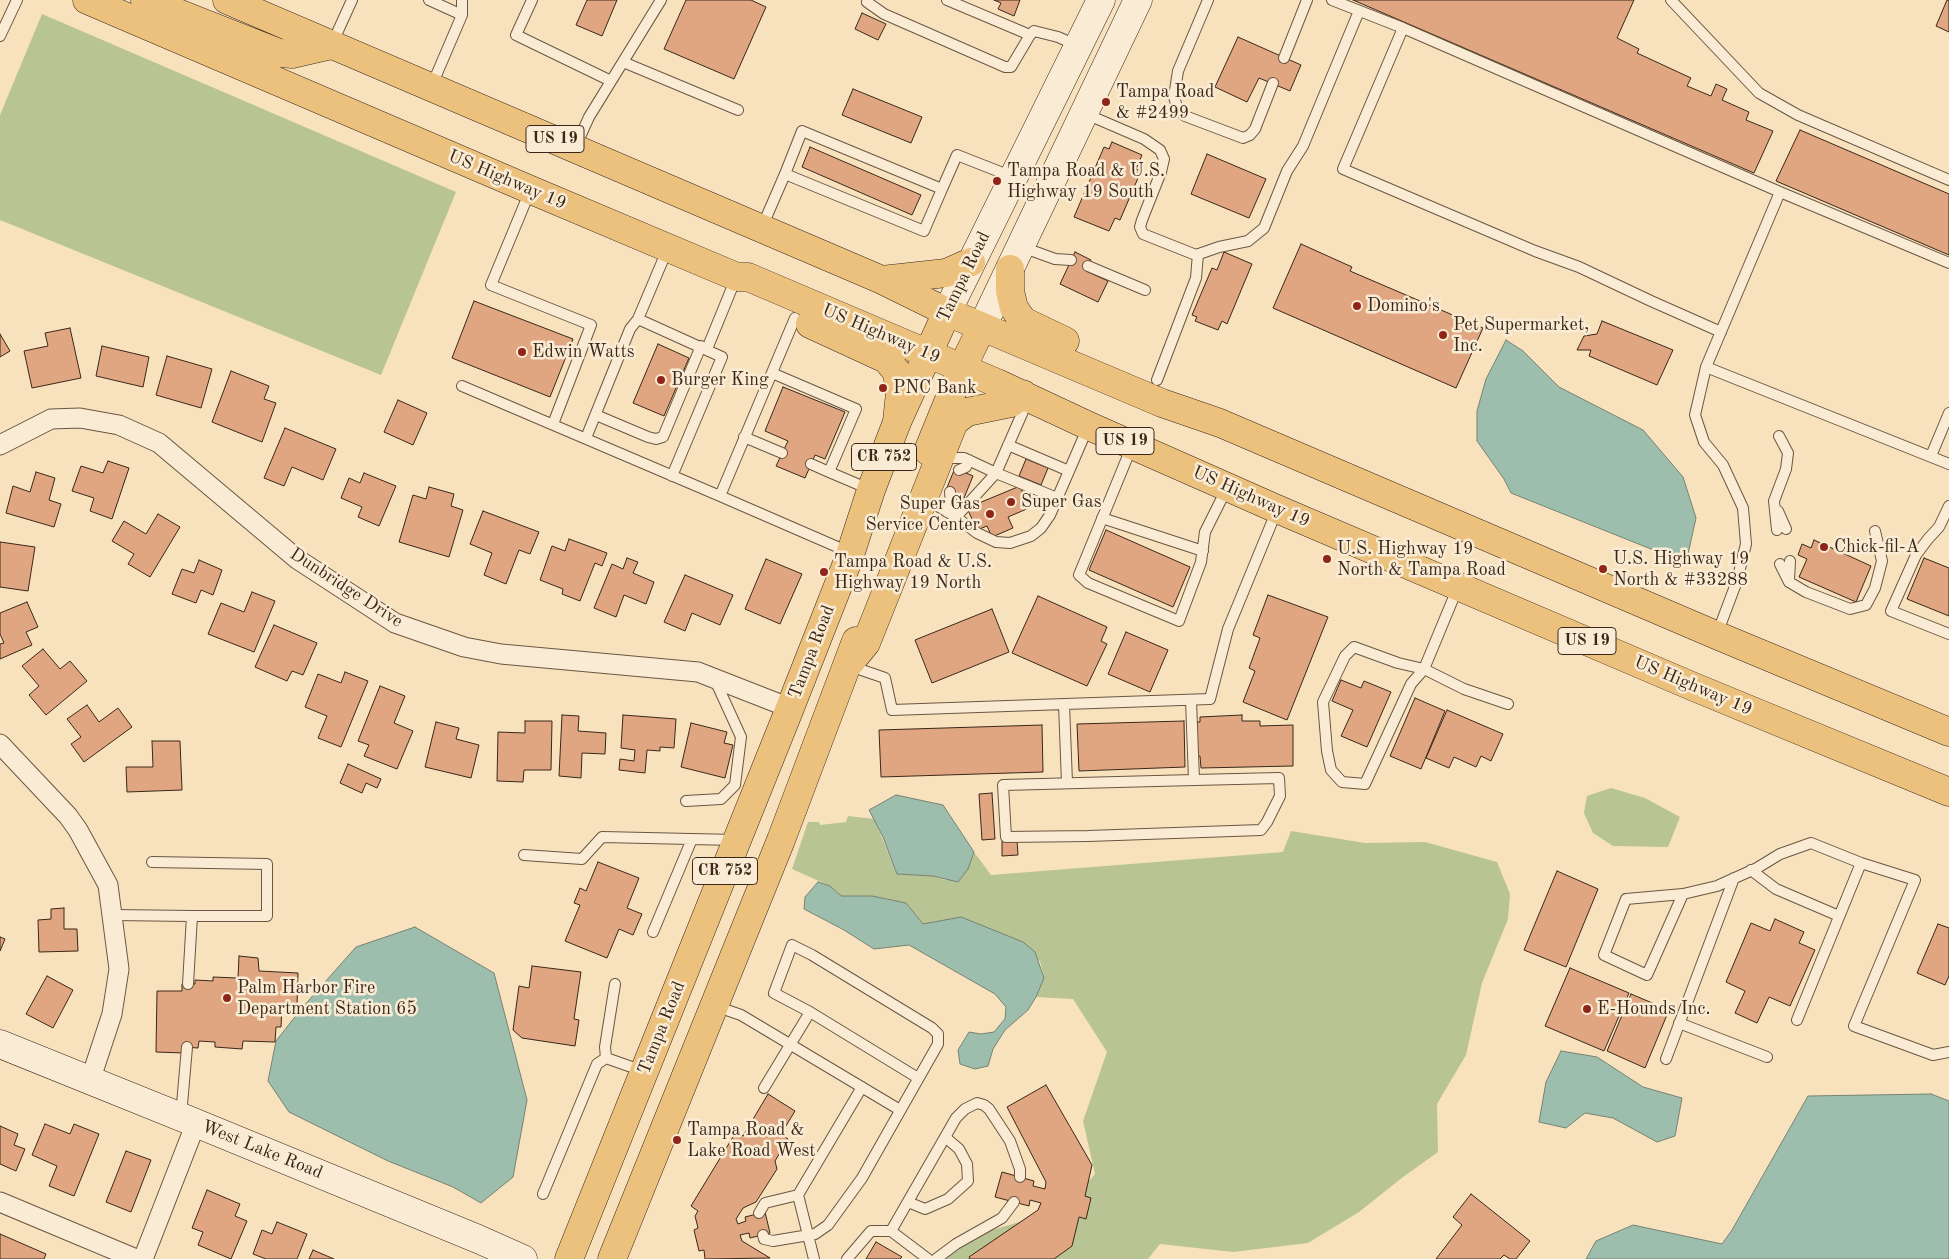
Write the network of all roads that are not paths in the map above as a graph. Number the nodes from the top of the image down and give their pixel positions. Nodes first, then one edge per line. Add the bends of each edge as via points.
1 (17, 0) edge
2 (87, 0) edge
3 (145, 0) edge
4 (227, 0) edge
5 (352, 0) edge
6 (429, 0) edge
7 (462, 0) edge
8 (532, 0) edge
9 (661, 0) edge
10 (868, 0) edge
11 (947, 0) edge
12 (1101, 0) edge
13 (1138, 0) edge
14 (1208, 0) edge
15 (1307, 0) edge
16 (1332, 0) edge
17 (1671, 0) edge
18 (1359, 11) junction
19 (462, 15) junction
20 (1403, 28) junction
21 (1030, 35) junction
22 (0, 36) edge
23 (331, 45) junction
24 (1078, 46) junction
25 (1284, 58) dead end
26 (623, 62) junction
27 (611, 81) junction
28 (1273, 83) dead end
29 (432, 87) junction
30 (738, 110) dead end
31 (1085, 114) junction
32 (575, 148) junction
33 (785, 174) junction
34 (1014, 178) junction
35 (1949, 180) edge
36 (942, 189) junction
37 (530, 190) junction
38 (1780, 192) junction
39 (761, 228) junction
40 (668, 247) junction
41 (1198, 254) junction
42 (1016, 258) junction
43 (1072, 260) dead end
44 (971, 262) junction
45 (1949, 263) edge
46 (1088, 266) dead end
47 (737, 277) junction
48 (882, 280) junction
49 (1145, 290) dead end
50 (947, 312) junction
51 (795, 318) junction
52 (638, 319) junction
53 (982, 327) junction
54 (1721, 332) junction
55 (704, 347) junction
56 (927, 354) junction
57 (1706, 367) junction
58 (962, 368) junction
59 (772, 373) junction
60 (1157, 380) junction
61 (462, 386) dead end
62 (1026, 396) junction
63 (1949, 413) edge
64 (596, 415) junction
65 (897, 422) junction
66 (1220, 423) junction
67 (553, 424) junction
68 (1089, 426) junction
69 (744, 436) junction
70 (1779, 436) dead end
71 (586, 438) junction
72 (0, 445) edge
73 (1133, 445) junction
74 (1008, 446) junction
75 (782, 453) dead end
76 (1931, 456) junction
77 (811, 464) dead end
78 (1949, 464) edge
79 (961, 465) junction
80 (1069, 471) junction
81 (829, 472) junction
82 (996, 473) junction
83 (672, 476) junction
84 (1227, 487) junction
85 (871, 490) junction
86 (720, 496) junction
87 (1057, 498) junction
88 (922, 500) junction
89 (953, 504) junction
90 (1949, 506) edge
91 (1277, 509) junction
92 (1102, 518) junction
93 (1781, 529) dead end
94 (1875, 531) dead end
95 (1203, 551) junction
96 (850, 552) junction
97 (1785, 562) dead end
98 (1458, 586) junction
99 (1949, 634) edge
100 (1716, 635) junction
101 (848, 665) junction
102 (1424, 669) junction
103 (714, 679) junction
104 (1191, 700) junction
105 (1064, 704) junction
106 (1508, 704) dead end
107 (790, 708) junction
108 (1949, 732) edge
109 (0, 744) edge
110 (1194, 780) junction
111 (1067, 784) junction
112 (1949, 792) edge
113 (686, 800) dead end
114 (692, 839) junction
115 (737, 840) junction
116 (524, 855) dead end
117 (152, 862) dead end
118 (1861, 863) junction
119 (1751, 870) junction
120 (1734, 878) junction
121 (764, 881) junction
122 (1683, 894) junction
123 (112, 915) junction
124 (192, 916) junction
125 (1839, 916) junction
126 (652, 932) dead end
127 (188, 984) dead end
128 (615, 984) dead end
129 (714, 1005) junction
130 (810, 1012) junction
131 (1797, 1020) dead end
132 (1679, 1023) junction
133 (0, 1044) edge
134 (791, 1044) junction
135 (187, 1047) dead end
136 (1949, 1052) edge
137 (1767, 1057) dead end
138 (606, 1058) junction
139 (1666, 1060) dead end
140 (644, 1071) junction
141 (918, 1078) junction
142 (90, 1082) junction
143 (862, 1087) junction
144 (764, 1088) dead end
145 (900, 1110) junction
146 (188, 1120) junction
147 (946, 1137) junction
148 (1020, 1177) dead end
149 (543, 1194) dead end
150 (798, 1195) junction
151 (0, 1202) edge
152 (908, 1202) junction
153 (1014, 1202) dead end
154 (759, 1213) dead end
155 (891, 1231) junction
156 (763, 1235) dead end
157 (807, 1236) junction
158 (136, 1259) edge
159 (143, 1259) edge
160 (523, 1259) edge
161 (569, 1259) edge
162 (612, 1259) edge
163 (814, 1259) edge
164 (847, 1259) edge
165 (928, 1259) edge
166 (936, 1259) edge

1 - 22 lane
2 - 37 main road, US Highway 19 / US 19
3 - 23 main road via 279,53 292,54
4 - 23 main road, US 19
5 - 23 lane
6 - 19 lane
7 - 19 lane
8 - 27 lane via 516,35
9 - 26 lane
10 - 21 lane via 884,14 1005,67 1011,67
11 - 21 lane
12 - 24 main road, Tampa Road / CR 752
13 - 31 main road, Tampa Road / CR 752
14 - 28 lane via 1178,71 1174,97 1178,110 1185,116 1243,138 1255,128
15 - 25 lane
16 - 18 lane
17 - 35 lane via 1759,93 1798,115
18 - 20 lane
18 - 41 lane via 1303,146 1287,171 1264,228 1248,241
19 - 29 lane
20 - 38 lane
20 - 54 lane via 1343,168 1579,267
21 - 24 lane via 1034,31
23 - 29 main road, US 19
24 - 34 main road, Tampa Road / CR 752
26 - 27 lane
26 - 30 lane
27 - 32 lane via 588,117
29 - 32 main road, US 19
31 - 41 lane via 1144,139 1160,150 1164,159 1161,172 1140,228 1143,234
31 - 42 main road, Tampa Road / CR 752
32 - 39 main road, US 19
33 - 36 lane via 924,231
33 - 36 lane via 802,131
33 - 39 lane
34 - 36 lane via 958,155
34 - 44 main road, Tampa Road / CR 752
37 - 40 main road, US Highway 19 / US 19
37 - 67 lane via 491,285 591,325
38 - 45 lane
38 - 54 lane
39 - 48 main road, US 19
40 - 47 main road, US Highway 19 / US 19
40 - 52 lane
41 - 60 lane via 1196,278
42 - 43 lane
42 - 53 main road, Tampa Road / CR 752
42 - 60 main road via 1010,291 1014,308 1023,322
44 - 48 main road via 946,273
44 - 50 main road, Tampa Road / CR 752
46 - 49 lane
47 - 51 main road via 740,294
47 - 55 lane
47 - 56 main road, US Highway 19 / US 19 via 748,277
48 - 50 main road, US 19
50 - 53 main road, US 19
50 - 56 main road, Tampa Road / CR 752
51 - 59 lane
51 - 65 main road via 886,359 897,372 900,393
52 - 55 lane
52 - 64 lane via 630,329
53 - 58 main road, Tampa Road / CR 752
53 - 66 main road, US 19 via 1162,403
54 - 57 lane
55 - 64 lane via 663,436 656,439 648,437
55 - 83 lane via 722,357
56 - 58 main road, US Highway 19 / US 19
56 - 65 main road, Tampa Road / CR 752
57 - 76 lane
57 - 100 lane via 1695,415 1704,442 1723,465 1742,508 1746,544 1737,581
58 - 62 main road, US Highway 19 / US 19
58 - 101 main road, Tampa Road / CR 752 via 872,594
59 - 69 lane
59 - 81 lane via 856,409
60 - 66 main road
61 - 67 lane
62 - 68 main road, US Highway 19 / US 19
62 - 74 lane
62 - 79 main road via 1011,403 967,412 954,422
63 - 76 lane
64 - 71 lane
65 - 85 main road, Tampa Road / CR 752
66 - 100 main road, US 19
67 - 71 lane
68 - 73 main road, US Highway 19 / US 19
68 - 80 lane
69 - 75 lane
69 - 86 lane
70 - 93 lane via 1788,453 1786,469 1774,501
71 - 83 lane
72 - 103 street, Dunbridge Drive via 51,419 80,418 119,425 159,443 296,559 396,623 464,647 500,654 698,672
73 - 84 main road, US Highway 19 / US 19
73 - 92 lane
74 - 80 lane via 1038,461
74 - 82 lane
76 - 78 lane
77 - 81 lane
79 - 82 lane
79 - 88 main road
80 - 87 lane
81 - 85 lane
82 - 87 lane via 1029,483
82 - 89 lane
83 - 86 lane
84 - 91 main road, US Highway 19 / US 19
84 - 95 lane via 1205,532
85 - 96 main road, Tampa Road / CR 752
86 - 96 lane
87 - 89 lane via 1041,528 1031,536 1010,543 996,542 977,533
88 - 89 lane
88 - 101 main road via 866,642
90 - 99 lane via 1939,528 1916,555 1891,611
91 - 98 main road, US Highway 19 / US 19
91 - 104 lane via 1228,629 1210,699
92 - 95 lane
92 - 95 lane via 1079,575 1088,583 1179,621
94 - 97 lane via 1882,561 1875,588 1866,605 1850,609 1806,592 1789,582
96 - 107 main road, Tampa Road / CR 752
98 - 102 lane
98 - 112 main road, US Highway 19 / US 19
100 - 108 main road, US 19
101 - 105 lane via 885,678 892,710
101 - 121 main road, Tampa Road / CR 752
102 - 102 lane via 1354,647 1345,656 1323,702 1331,770 1342,782 1365,784 1411,684
102 - 106 lane via 1464,689
103 - 107 street, Dunbridge Drive
103 - 113 lane via 741,737 735,785 721,800
104 - 105 lane
104 - 110 lane
105 - 111 lane
107 - 115 main road, Tampa Road / CR 752
107 - 121 main road via 799,720 801,731 798,749 771,819
109 - 123 street via 78,830 108,885
110 - 111 lane
110 - 111 lane via 1279,778 1280,796 1261,830 1006,837 1003,785
114 - 115 lane
114 - 116 lane via 602,837 582,859
114 - 126 lane
115 - 140 main road, Tampa Road / CR 752
117 - 124 lane via 267,864 267,916
118 - 119 lane via 1811,843 1780,854
118 - 125 lane
118 - 136 lane via 1915,880 1854,1026 1933,1054
119 - 120 lane
119 - 125 lane via 1776,889
120 - 122 lane via 1717,886
120 - 132 lane
121 - 129 main road, Tampa Road / CR 752
122 - 122 lane via 1626,899 1604,955 1647,975
123 - 124 lane
123 - 142 street via 119,969 112,1014
124 - 127 lane
125 - 131 lane
128 - 138 lane
129 - 134 lane via 741,1015
129 - 162 main road, Tampa Road / CR 752
130 - 134 lane
130 - 141 lane
130 - 141 lane via 774,993 792,945 938,1034 938,1044
132 - 137 lane
132 - 139 lane
133 - 142 main road, West Lake Road
134 - 143 lane
134 - 144 lane
135 - 146 lane
138 - 140 lane
138 - 149 lane via 597,1064
140 - 161 main road, Tampa Road / CR 752
141 - 145 lane
142 - 146 main road, West Lake Road
143 - 145 lane
143 - 150 lane
145 - 157 lane via 862,1178 828,1225
146 - 159 street
146 - 160 main road, West Lake Road
147 - 148 lane via 965,1109 977,1102 984,1104 1010,1141
147 - 152 lane
147 - 152 lane via 959,1149 967,1164 968,1181 948,1199 925,1209
150 - 154 lane via 764,1203
150 - 157 lane
151 - 158 street
152 - 155 lane
153 - 166 lane via 1002,1218
155 - 164 lane via 871,1231
155 - 165 lane
156 - 157 lane via 764,1239 773,1241
157 - 163 lane

